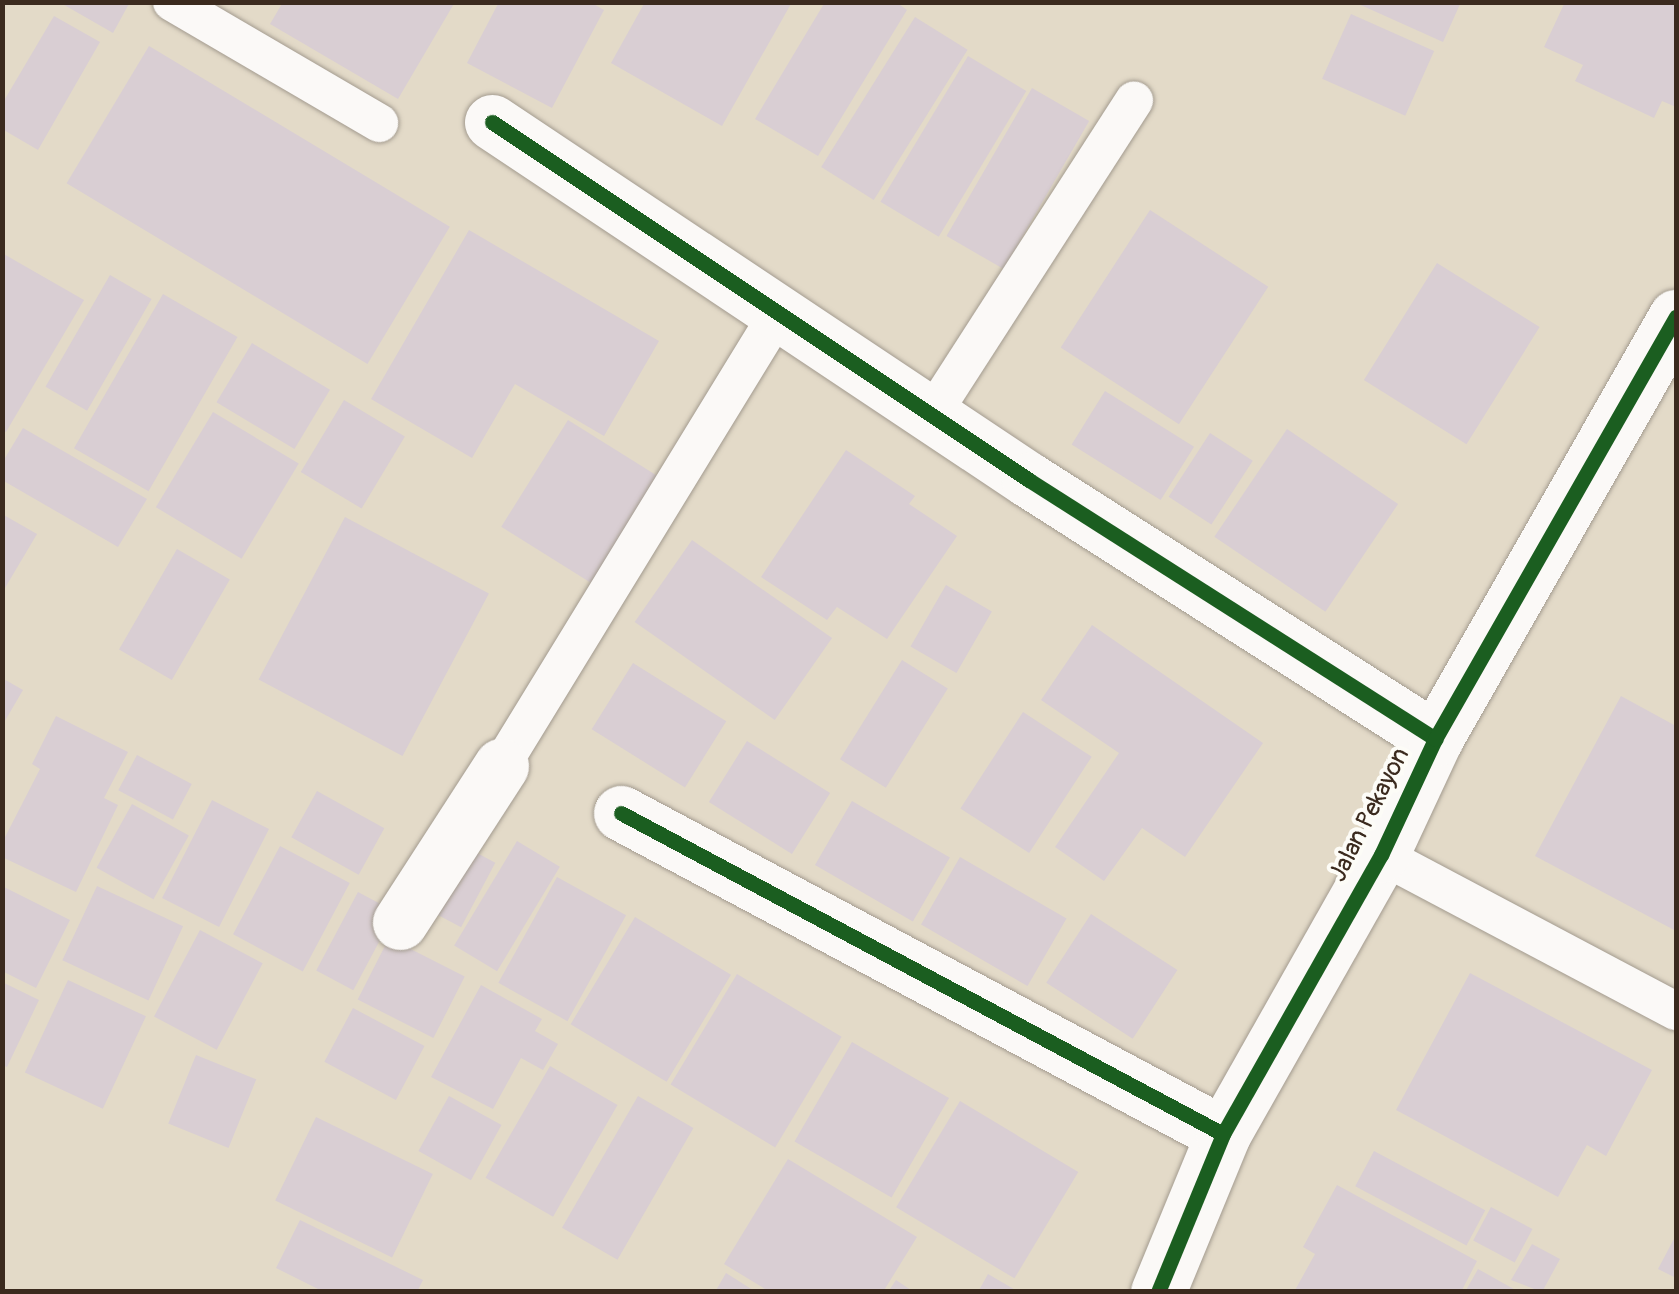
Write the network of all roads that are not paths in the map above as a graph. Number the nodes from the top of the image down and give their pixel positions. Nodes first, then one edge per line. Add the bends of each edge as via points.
1 (172, 2) edge
2 (1134, 100) dead end
3 (492, 122) dead end
4 (379, 123) dead end
5 (779, 312) junction
6 (1676, 317) edge
7 (932, 414) junction
8 (1435, 739) junction
9 (501, 766) joint
10 (621, 813) dead end
11 (1380, 855) junction
12 (400, 922) dead end
13 (1676, 1011) edge
14 (1223, 1134) junction
15 (1158, 1292) edge

1 - 4 lane
2 - 7 lane
3 - 5 street
5 - 7 street
5 - 9 lane
6 - 8 street, Jalan Pekayon
7 - 8 street
8 - 11 street, Jalan Pekayon
9 - 12 street
10 - 14 street
11 - 13 lane
11 - 14 street, Jalan Pekayon
14 - 15 street, Jalan Pekayon

